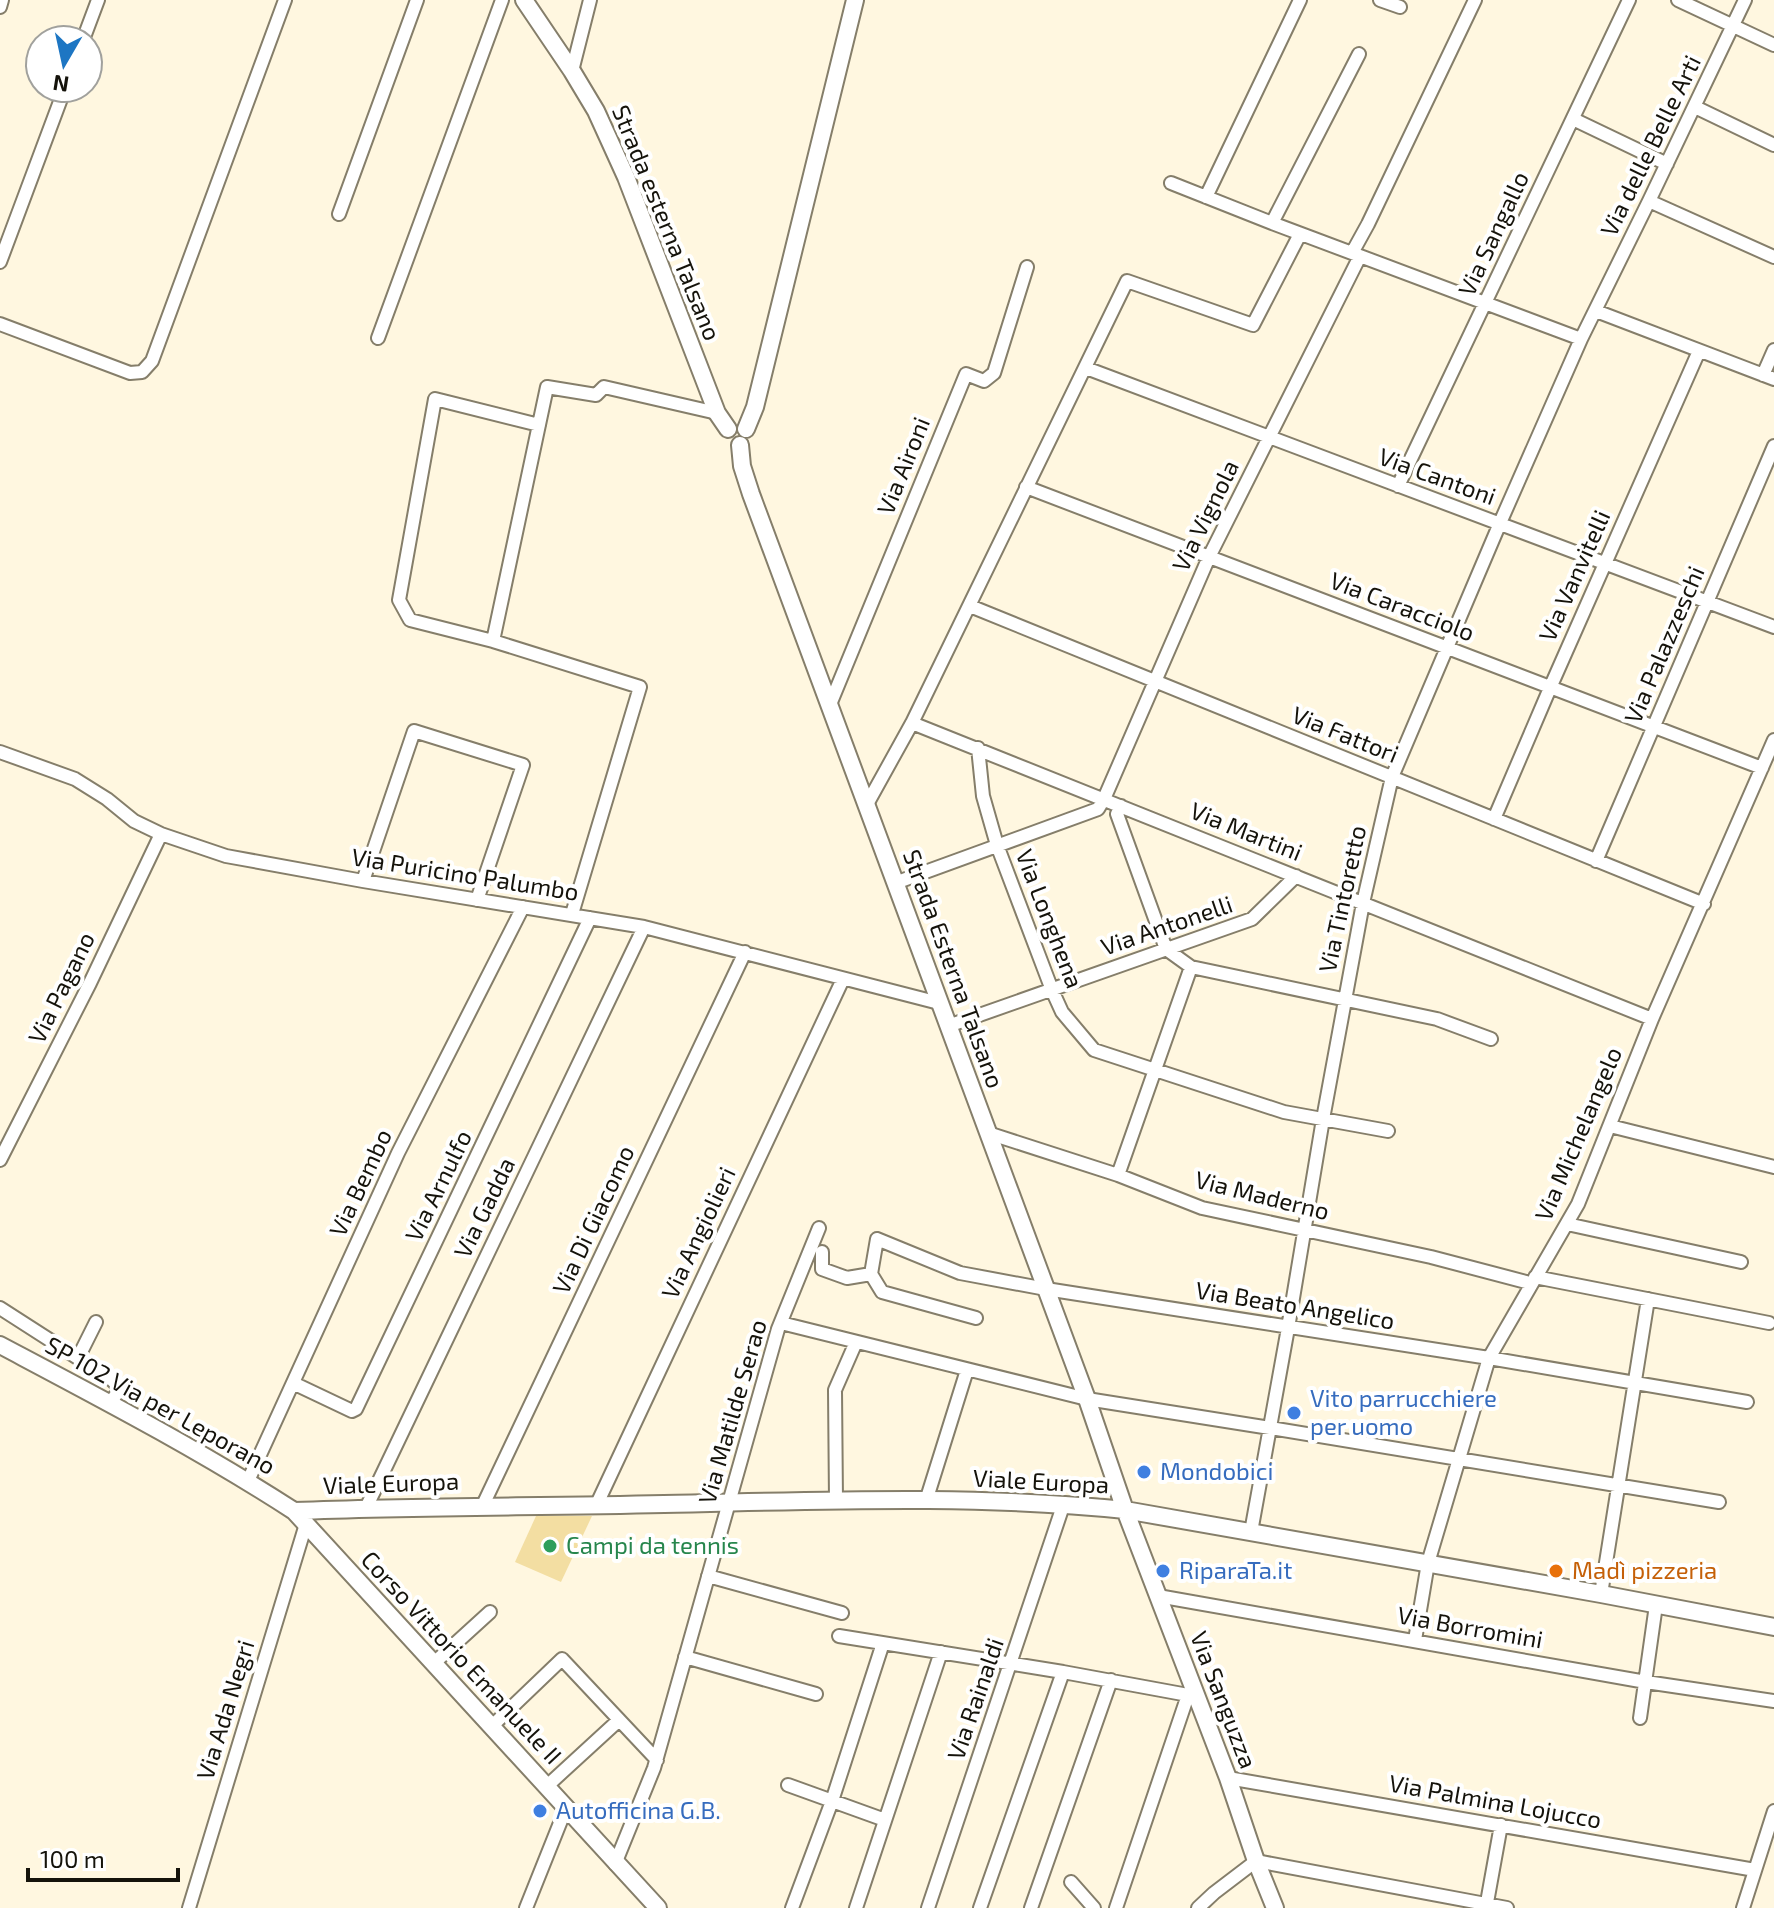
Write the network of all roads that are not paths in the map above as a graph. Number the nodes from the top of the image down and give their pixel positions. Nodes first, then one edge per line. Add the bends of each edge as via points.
1 (2, 0) edge
2 (98, 0) edge
3 (285, 0) edge
4 (417, 0) edge
5 (502, 0) edge
6 (524, 0) edge
7 (590, 0) edge
8 (855, 0) edge
9 (1300, 0) edge
10 (1380, 0) edge
11 (1475, 0) edge
12 (1629, 0) edge
13 (1678, 0) edge
14 (1745, 0) edge
15 (0, 7) edge
16 (1400, 7) dead end
17 (89, 24) edge
18 (1733, 26) junction
19 (1774, 45) edge
20 (1359, 54) dead end
21 (572, 71) junction
22 (59, 104) edge
23 (1695, 107) junction
24 (1573, 119) junction
25 (1774, 145) edge
26 (1667, 164) junction
27 (1171, 183) dead end
28 (1206, 197) junction
29 (1649, 201) junction
30 (339, 214) dead end
31 (1272, 223) junction
32 (1300, 234) junction
33 (1356, 255) junction
34 (1774, 257) edge
35 (0, 262) edge
36 (1027, 267) dead end
37 (1486, 304) junction
38 (1596, 311) junction
39 (0, 324) edge
40 (378, 338) dead end
41 (1581, 339) junction
42 (1774, 350) edge
43 (1699, 351) junction
44 (1086, 368) junction
45 (1768, 377) edge
46 (717, 413) junction
47 (539, 425) junction
48 (743, 437) junction
49 (1268, 438) junction
50 (1774, 446) edge
51 (1398, 486) junction
52 (1026, 487) junction
53 (1500, 523) junction
54 (1209, 557) junction
55 (1605, 564) junction
56 (1707, 602) junction
57 (970, 606) junction
58 (1774, 627) edge
59 (493, 641) junction
60 (1446, 647) junction
61 (1155, 681) junction
62 (1550, 688) junction
63 (829, 707) junction
64 (912, 723) junction
65 (1653, 728) junction
66 (1774, 740) edge
67 (978, 748) junction
68 (0, 752) edge
69 (1762, 768) junction
70 (1392, 777) junction
71 (1104, 799) junction
72 (866, 806) junction
73 (1121, 806) junction
74 (1494, 819) junction
75 (161, 834) junction
76 (997, 845) junction
77 (1596, 861) junction
78 (1296, 876) junction
79 (363, 881) junction
80 (895, 883) junction
81 (477, 900) junction
82 (1363, 903) junction
83 (1704, 904) junction
84 (523, 907) junction
85 (572, 914) junction
86 (590, 918) junction
87 (644, 927) junction
88 (1166, 949) junction
89 (745, 952) junction
90 (1191, 967) junction
91 (843, 979) junction
92 (1052, 990) junction
93 (1345, 999) junction
94 (939, 1003) junction
95 (1652, 1019) junction
96 (948, 1026) junction
97 (1491, 1039) dead end
98 (1155, 1070) junction
99 (1323, 1119) junction
100 (1610, 1126) junction
101 (1388, 1131) dead end
102 (988, 1133) junction
103 (0, 1160) edge
104 (1774, 1167) edge
105 (1118, 1175) junction
106 (1567, 1224) junction
107 (819, 1228) dead end
108 (1304, 1230) junction
109 (822, 1252) dead end
110 (1741, 1262) dead end
111 (871, 1274) junction
112 (1533, 1280) junction
113 (1046, 1289) junction
114 (1648, 1299) junction
115 (0, 1308) edge
116 (976, 1318) dead end
117 (96, 1322) dead end
118 (781, 1323) junction
119 (1769, 1323) dead end
120 (1288, 1328) junction
121 (856, 1342) junction
122 (0, 1345) edge
123 (78, 1358) junction
124 (1489, 1358) junction
125 (967, 1370) junction
126 (293, 1383) junction
127 (1634, 1384) junction
128 (1087, 1399) junction
129 (1747, 1402) dead end
130 (110, 1403) junction
131 (1270, 1428) junction
132 (1459, 1460) junction
133 (248, 1481) junction
134 (1618, 1487) junction
135 (836, 1501) junction
136 (926, 1501) junction
137 (1719, 1502) dead end
138 (729, 1503) junction
139 (1064, 1503) junction
140 (483, 1505) junction
141 (596, 1506) junction
142 (366, 1508) junction
143 (342, 1509) junction
144 (1125, 1510) junction
145 (300, 1518) junction
146 (1251, 1532) junction
147 (323, 1543) junction
148 (1428, 1563) junction
149 (708, 1576) junction
150 (1601, 1594) junction
151 (1158, 1596) junction
152 (1656, 1605) junction
153 (490, 1612) dead end
154 (842, 1613) dead end
155 (1774, 1627) edge
156 (839, 1636) dead end
157 (1415, 1640) junction
158 (883, 1643) junction
159 (552, 1648) dead end
160 (941, 1652) junction
161 (685, 1657) junction
162 (562, 1659) junction
163 (434, 1663) junction
164 (1012, 1663) junction
165 (1063, 1672) junction
166 (1111, 1680) junction
167 (1646, 1682) junction
168 (1190, 1692) junction
169 (816, 1694) dead end
170 (1774, 1701) edge
171 (1640, 1718) dead end
172 (619, 1720) junction
173 (491, 1727) junction
174 (657, 1760) junction
175 (1228, 1778) junction
176 (788, 1785) dead end
177 (547, 1786) junction
178 (832, 1801) junction
179 (566, 1808) junction
180 (1774, 1811) edge
181 (885, 1820) junction
182 (1501, 1825) junction
183 (1256, 1861) junction
184 (615, 1864) junction
185 (1755, 1870) junction
186 (1071, 1882) dead end
187 (1486, 1906) edge
188 (656, 1907) edge
189 (189, 1908) edge
190 (526, 1908) edge
191 (792, 1908) edge
192 (856, 1908) edge
193 (928, 1908) edge
194 (980, 1908) edge
195 (1031, 1908) edge
196 (1094, 1908) edge
197 (1116, 1908) edge
198 (1198, 1908) edge
199 (1275, 1908) edge
200 (1507, 1908) edge
201 (1743, 1908) edge

1 - 15 street
2 - 17 street
3 - 39 street via 152,361 142,372 130,373
4 - 30 street
5 - 40 street
6 - 21 street, Strada esterna Talsano
7 - 21 street
8 - 48 street via 755,407
9 - 28 street
10 - 16 street
11 - 33 street, Via Vignola
12 - 24 street, Via Sangallo
13 - 18 street
14 - 18 street, Via delle Belle Arti
18 - 19 street
18 - 23 street, Via delle Belle Arti
20 - 31 street
21 - 46 street, Strada esterna Talsano via 626,177
22 - 35 street
23 - 25 street
23 - 26 street, Via delle Belle Arti
24 - 26 street
24 - 37 street, Via Sangallo
26 - 29 street, Via delle Belle Arti
27 - 28 street
28 - 31 street
29 - 34 street
29 - 38 street, Via delle Belle Arti
31 - 32 street
32 - 33 street
32 - 44 street via 1253,325 1127,281
33 - 37 street
33 - 49 street, Via Vignola
36 - 63 street, Via Aironi via 994,373 984,381 966,374
37 - 41 street
37 - 51 street, Via Sangallo
38 - 41 street, Via Tintoretto
38 - 43 street
41 - 53 street, Via Tintoretto
42 - 45 street
43 - 45 street
43 - 55 street, Via Vanvitelli
44 - 49 street, Via Cantoni
44 - 52 street
46 - 47 street via 604,387 596,395 547,387
46 - 48 street, Strada esterna Talsano via 728,429 727,440 734,445
47 - 59 street
47 - 59 street via 435,399 399,600 410,620
48 - 63 street, Strada Esterna Talsano via 742,466
49 - 51 street, Via Cantoni
49 - 54 street, Via Vignola
50 - 56 street, Via Palazzeschi
51 - 53 street, Via Cantoni
52 - 54 street, Via Caracciolo
52 - 57 street
53 - 55 street, Via Cantoni
53 - 60 street, Via Tintoretto
54 - 60 street, Via Caracciolo
54 - 61 street, Via Vignola
55 - 56 street, Via Cantoni
55 - 62 street, Via Vanvitelli
56 - 58 street, Via Cantoni
56 - 65 street, Via Palazzeschi
57 - 61 street, Via Fattori
57 - 64 street
59 - 85 street via 640,687
60 - 62 street, Via Caracciolo
60 - 70 street, Via Tintoretto
61 - 70 street, Via Fattori
61 - 71 street, Via Vignola
62 - 65 street, Via Caracciolo
62 - 74 street, Via Vanvitelli
63 - 72 street, Strada Esterna Talsano
64 - 67 street, Via Martini
64 - 72 street
65 - 69 street, Via Caracciolo
65 - 77 street, Via Palazzeschi
66 - 69 street, Via Michelangelo
67 - 71 street, Via Martini
67 - 76 street, Via Longhena via 983,796
68 - 75 street, Via Puricino Palumbo via 75,779
69 - 83 street, Via Michelangelo
70 - 74 street, Via Fattori
70 - 82 street, Via Tintoretto
71 - 73 street, Via Martini
71 - 76 street via 1098,809
72 - 80 street, Strada Esterna Talsano
73 - 78 street, Via Martini
73 - 88 street via 1117,814
74 - 77 street, Via Fattori
75 - 79 street, Via Puricino Palumbo via 226,856
75 - 103 street, Via Pagano
76 - 80 street
76 - 92 street, Via Longhena
77 - 83 street, Via Fattori
78 - 82 street, Via Martini
78 - 88 street, Via Antonelli via 1252,919
79 - 81 street, Via Puricino Palumbo
79 - 81 street via 414,731 523,765
80 - 94 street, Strada Esterna Talsano
81 - 84 street, Via Puricino Palumbo
82 - 93 street, Via Tintoretto
82 - 95 street, Via Martini
83 - 95 street, Via Michelangelo
84 - 85 street, Via Puricino Palumbo
84 - 126 street, Via Bembo via 398,1153
85 - 86 street, Via Puricino Palumbo
86 - 87 street, Via Puricino Palumbo
86 - 126 street, Via Arnulfo via 356,1409
87 - 89 street, Via Puricino Palumbo
87 - 142 street, Via Gadda
88 - 90 street
88 - 92 street, Via Antonelli
89 - 91 street, Via Puricino Palumbo
89 - 140 street, Via Di Giacomo
90 - 93 street
90 - 98 street
91 - 94 street, Via Puricino Palumbo
91 - 141 street, Via Angiolieri
92 - 96 street, Via Antonelli
92 - 98 street, Via Longhena via 1062,1012 1094,1050
93 - 97 street via 1437,1019
93 - 99 street, Via Tintoretto
94 - 96 street, Strada Esterna Talsano
95 - 100 street, Via Michelangelo
96 - 102 street, Strada Esterna Talsano
98 - 99 street, Via Longhena via 1284,1112
98 - 105 street
99 - 101 street, Via Longhena
99 - 108 street, Via Tintoretto
100 - 104 street
100 - 106 street, Via Michelangelo
102 - 105 street, Via Maderno
102 - 113 street, Strada Esterna Talsano
105 - 108 street, Via Maderno via 1202,1208
106 - 110 street
106 - 112 street, Via Michelangelo
107 - 118 street, Via Matilde Serao
108 - 112 street, Via Maderno
108 - 120 street, Via Tintoretto
109 - 111 street via 822,1269 847,1278
111 - 113 street, Via Beato Angelico via 877,1239 960,1273
111 - 116 street via 882,1292
112 - 114 street, Via Maderno
112 - 124 street, Via Michelangelo
113 - 120 street, Via Beato Angelico
113 - 128 street, Strada Esterna Talsano
114 - 119 street, Via Maderno
114 - 127 street
115 - 123 street
117 - 123 street
118 - 121 street
118 - 138 street, Via Matilde Serao
120 - 124 street, Via Beato Angelico
120 - 131 street, Via Tintoretto
121 - 125 street
121 - 135 street via 835,1390
122 - 130 street, SP 102 Via per Leporano
123 - 130 street via 118,1386
124 - 127 street, Via Beato Angelico
124 - 132 street, Via Michelangelo
125 - 128 street
125 - 136 street
126 - 133 street, Via Bembo
127 - 129 street, Via Beato Angelico
127 - 134 street
128 - 131 street
128 - 144 street, Strada Esterna Talsano
130 - 133 street, SP 102 Via per Leporano
131 - 132 street
131 - 146 street, Via Tintoretto
132 - 134 street
132 - 148 street, Via Michelangelo
133 - 145 street, SP 102 Via per Leporano
134 - 137 street
134 - 150 street
135 - 136 street, Viale Europa
135 - 138 street, Viale Europa
136 - 139 street, Viale Europa
138 - 141 street, Viale Europa
138 - 149 street, Via Matilde Serao
139 - 144 street, Viale Europa
139 - 164 street, Via Rainaldi
140 - 141 street, Viale Europa
140 - 142 street, Viale Europa
142 - 143 street, Viale Europa
143 - 145 street, Viale Europa
143 - 147 street via 326,1523
144 - 146 street, Viale Europa
144 - 151 street, Via Sanguzza
145 - 147 street, Corso Vittorio Emanuele II
145 - 189 street, Via Ada Negri
146 - 148 street, Viale Europa
147 - 163 street, Corso Vittorio Emanuele II
148 - 150 street, Viale Europa
148 - 157 street, Via Michelangelo
149 - 154 street
149 - 161 street, Via Matilde Serao
150 - 152 street, Viale Europa
151 - 157 street, Via Borromini
151 - 168 street, Via Sanguzza
152 - 155 street, Viale Europa
152 - 167 street
153 - 163 street
156 - 158 street
157 - 167 street, Via Borromini
158 - 160 street
158 - 178 street
159 - 162 street
160 - 164 street
160 - 181 street
161 - 169 street
161 - 174 street, Via Matilde Serao
162 - 172 street
162 - 173 street
163 - 173 street, Corso Vittorio Emanuele II
164 - 165 street
164 - 193 street, Via Rainaldi
165 - 166 street
165 - 194 street
166 - 168 street
166 - 195 street
167 - 170 street, Via Borromini
167 - 171 street
168 - 175 street, Via Sanguzza
168 - 197 street
172 - 174 street
172 - 177 street
173 - 177 street, Corso Vittorio Emanuele II
174 - 184 street, Via Matilde Serao
175 - 182 street, Via Palmina Lojucco
175 - 183 street, Via Sanguzza
176 - 178 street
177 - 179 street, Corso Vittorio Emanuele II
178 - 181 street
178 - 191 street
179 - 184 street, Corso Vittorio Emanuele II
179 - 190 street
180 - 185 street
181 - 192 street
182 - 185 street, Via Palmina Lojucco
182 - 187 street
183 - 187 street
183 - 198 street
183 - 199 street, Via Sanguzza
184 - 188 street, Corso Vittorio Emanuele II
185 - 201 street
186 - 196 street
187 - 200 street

